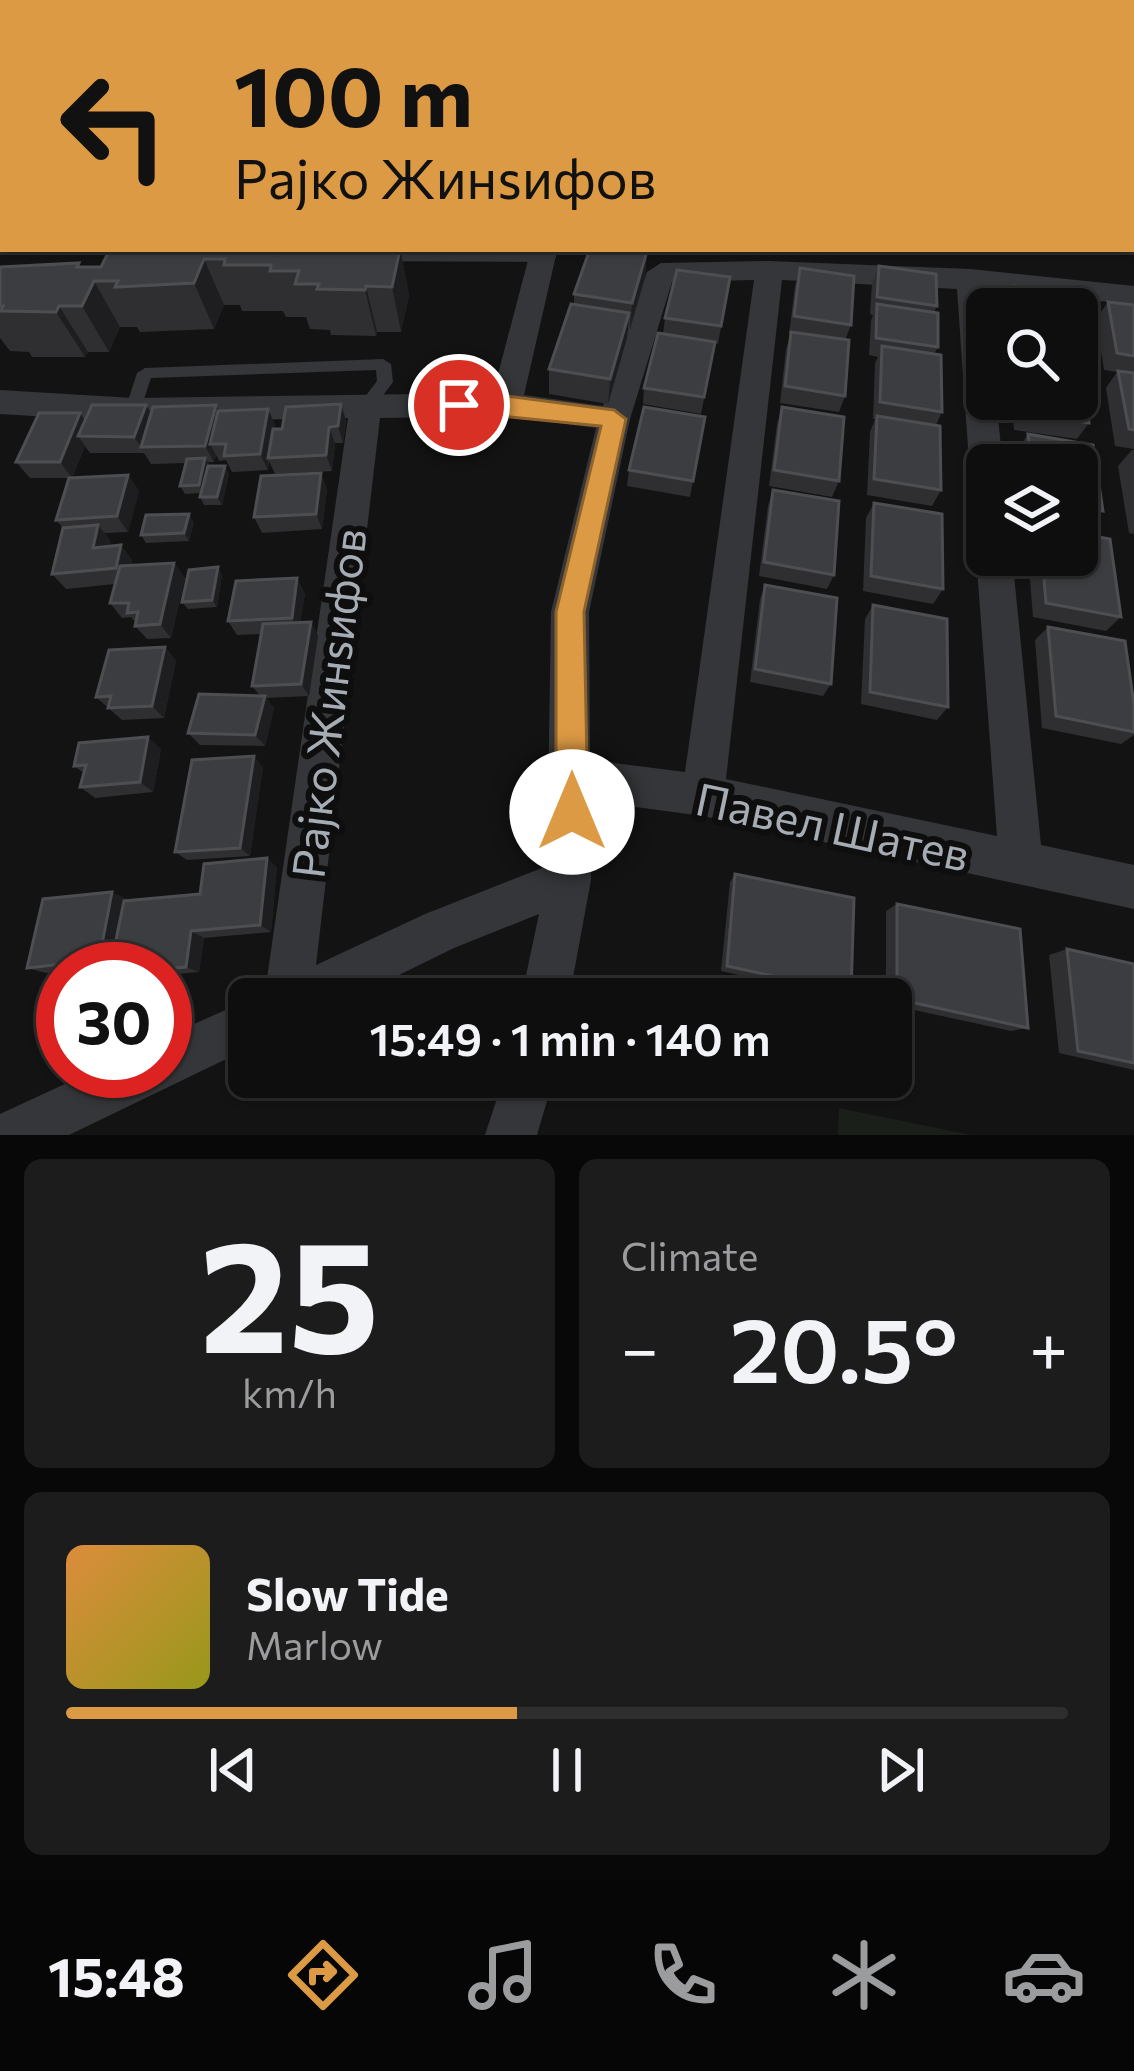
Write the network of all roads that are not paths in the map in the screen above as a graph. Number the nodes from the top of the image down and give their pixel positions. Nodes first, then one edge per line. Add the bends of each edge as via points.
1 (543, 252) edge
2 (769, 270) junction
3 (970, 278) junction
4 (1134, 295) edge
5 (0, 402) edge
6 (506, 404) junction
7 (366, 406) junction
8 (133, 410) junction
9 (614, 419) junction
10 (984, 444) edge
11 (996, 576) edge
12 (573, 778) junction
13 (703, 795) junction
14 (1022, 865) junction
15 (569, 880) junction
16 (1134, 887) edge
17 (291, 978) edge
18 (342, 978) edge
19 (549, 978) edge
20 (228, 1033) edge
21 (192, 1050) edge
22 (91, 1098) edge
23 (523, 1098) edge
24 (14, 1135) edge
25 (512, 1135) edge

1 - 6 street
2 - 3 street
2 - 9 street via 661,272
2 - 13 street
3 - 4 street
3 - 10 street
5 - 8 street
6 - 7 street
6 - 9 street
7 - 8 street
7 - 8 lane via 385,382 383,364 145,373
7 - 17 street, Рајко Жинѕифов
9 - 12 street via 570,612
11 - 14 street, Павел Шатев
12 - 13 street, Павел Шатев
12 - 15 street
13 - 14 street, Павел Шатев
14 - 16 street, Павел Шатев
15 - 18 street
15 - 19 street
20 - 21 street
22 - 24 street
23 - 25 street

